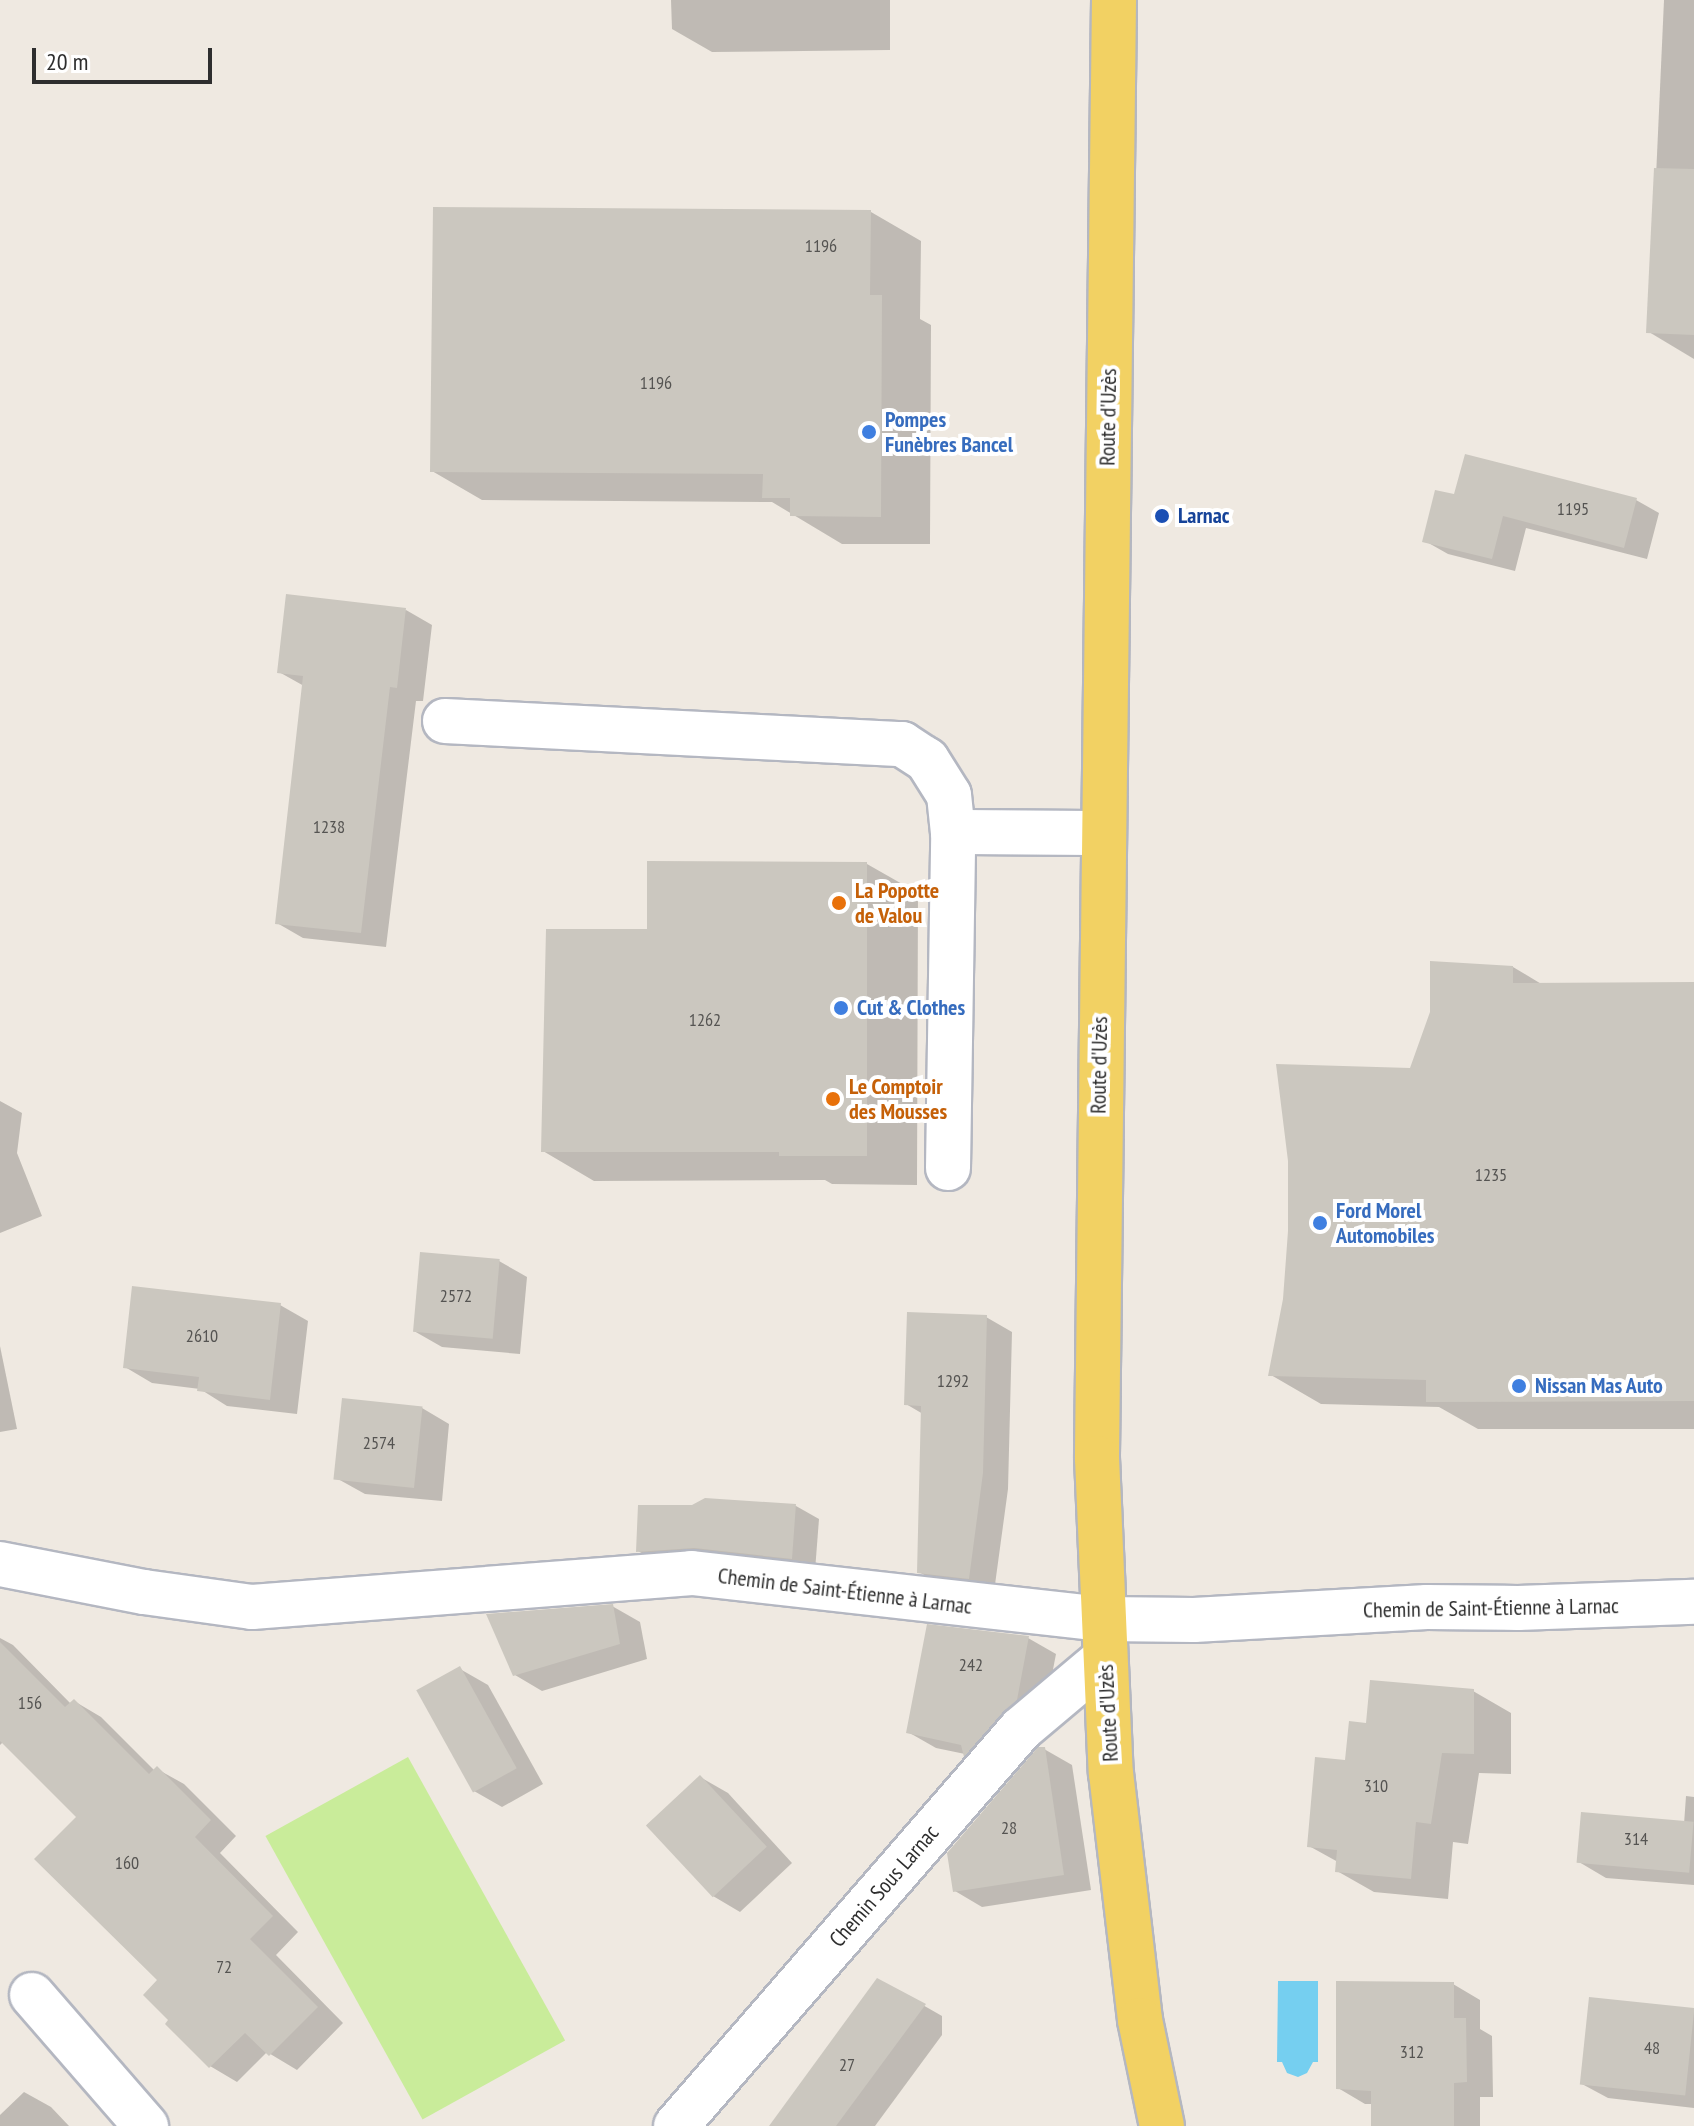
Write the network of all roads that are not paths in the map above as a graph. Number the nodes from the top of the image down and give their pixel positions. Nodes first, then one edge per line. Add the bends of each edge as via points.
1 (1114, 0) edge
2 (445, 721) dead end
3 (953, 832) junction
4 (1102, 833) junction
5 (948, 1168) dead end
6 (0, 1564) edge
7 (1694, 1602) edge
8 (1104, 1639) junction
9 (32, 1995) dead end
10 (146, 2126) edge
11 (676, 2126) edge
12 (1162, 2126) edge

1 - 4 main road, Route d'Uzès
2 - 3 street via 902,744 927,760 949,795
3 - 4 street
3 - 5 street
4 - 8 main road, Route d'Uzès via 1096,1353
6 - 8 street, Chemin de Saint-Étienne à Larnac via 252,1607 692,1573
7 - 8 street, Chemin de Saint-Étienne à Larnac via 1427,1607 1194,1620
8 - 11 street, Chemin Sous Larnac
8 - 12 main road, Route d'Uzès via 1111,1773 1140,2020
9 - 10 street

